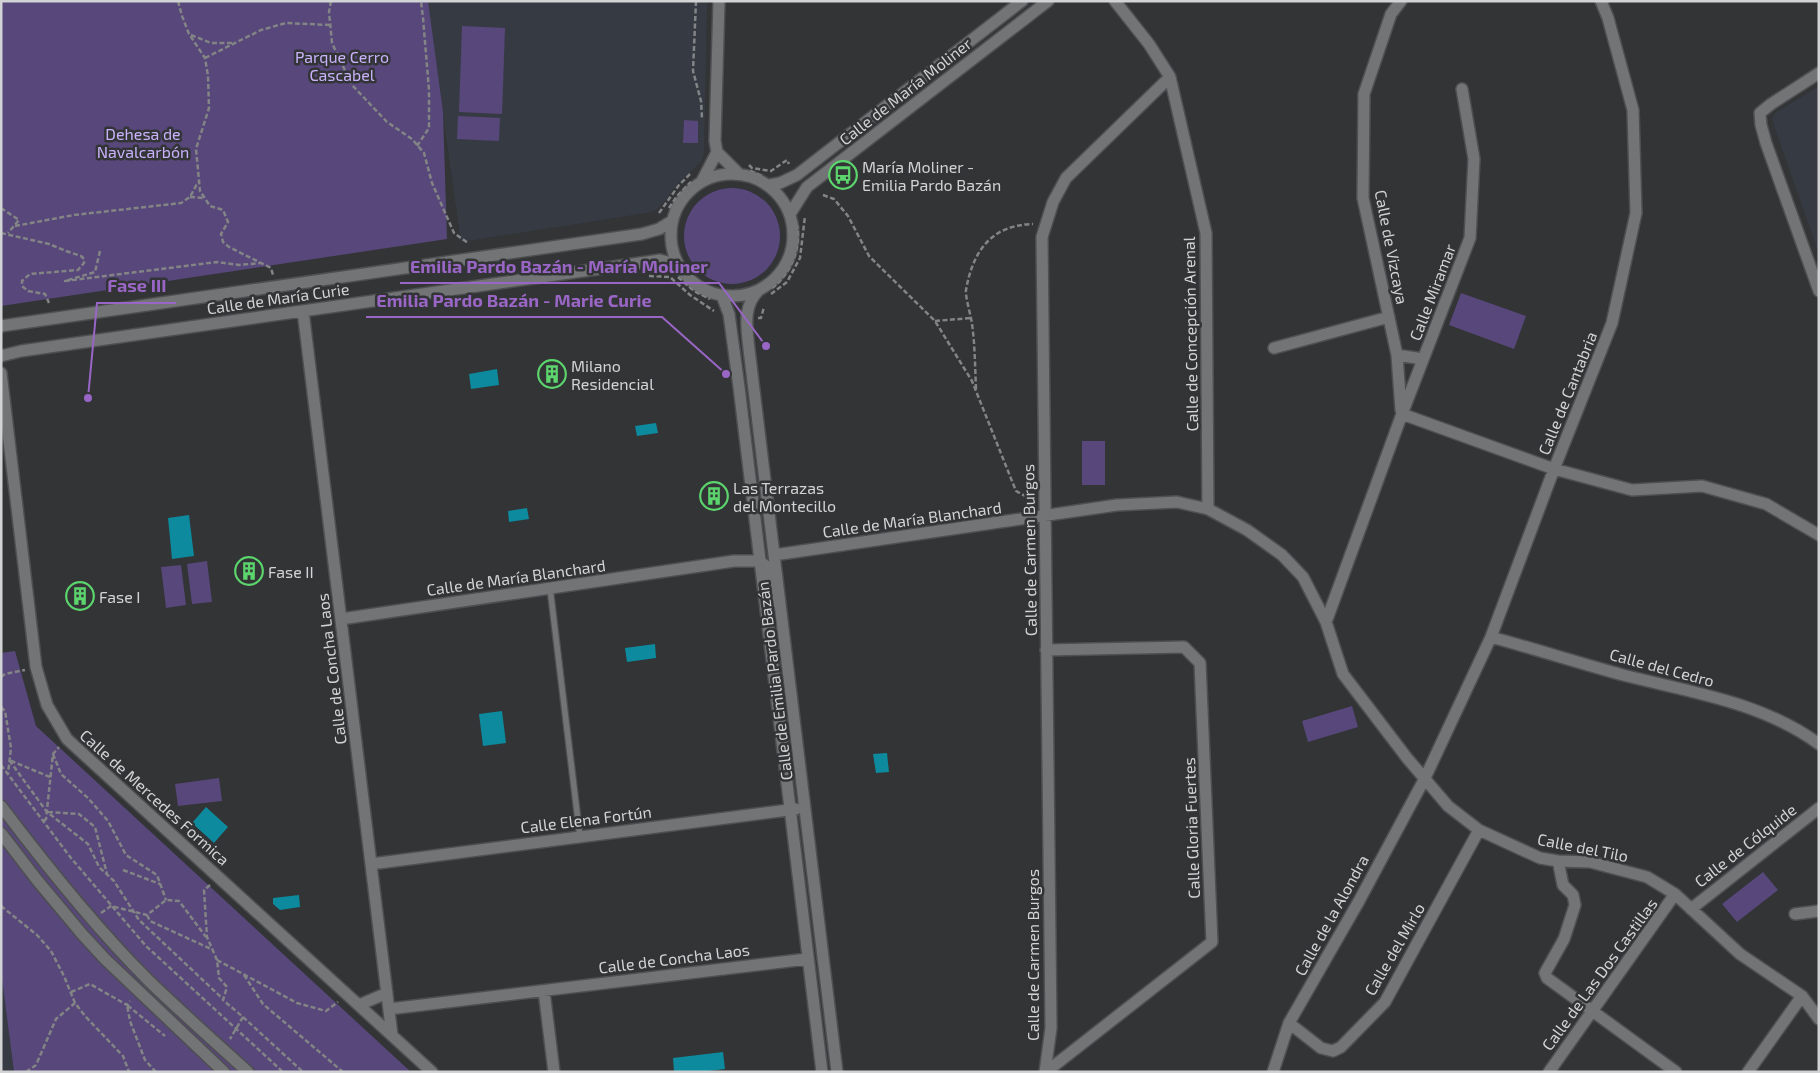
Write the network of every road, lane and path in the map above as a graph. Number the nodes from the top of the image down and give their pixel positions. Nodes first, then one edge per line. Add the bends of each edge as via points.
1 (178, 1) edge
2 (331, 1) edge
3 (420, 1) edge
4 (696, 1) edge
5 (719, 1) edge
6 (1022, 1) edge
7 (1048, 1) edge
8 (1115, 1) edge
9 (1401, 1) edge
10 (1601, 1) edge
11 (330, 25) junction
12 (189, 34) junction
13 (236, 43) junction
14 (205, 58) junction
15 (1819, 73) edge
16 (1170, 77) junction
17 (1462, 89) dead end
18 (702, 120) dead end
19 (418, 146) junction
20 (717, 152) junction
21 (744, 162) dead end
22 (793, 170) dead end
23 (693, 171) dead end
24 (738, 173) junction
25 (698, 180) junction
26 (199, 181) junction
27 (769, 185) junction
28 (824, 195) dead end
29 (190, 197) junction
30 (204, 198) junction
31 (1, 208) edge
32 (805, 212) dead end
33 (659, 213) dead end
34 (793, 216) junction
35 (670, 217) junction
36 (1046, 223) junction
37 (15, 226) junction
38 (1, 233) edge
39 (8, 234) junction
40 (468, 243) dead end
41 (100, 252) dead end
42 (261, 263) junction
43 (271, 268) dead end
44 (677, 269) junction
45 (648, 271) dead end
46 (1819, 290) edge
47 (763, 294) junction
48 (719, 299) junction
49 (49, 303) dead end
50 (303, 311) junction
51 (717, 313) dead end
52 (1389, 317) junction
53 (971, 318) junction
54 (935, 321) junction
55 (1, 326) edge
56 (1274, 348) dead end
57 (1397, 355) junction
58 (1, 356) edge
59 (1423, 359) junction
60 (1, 373) edge
61 (976, 390) junction
62 (1402, 414) junction
63 (1554, 469) junction
64 (1044, 499) junction
65 (1208, 509) junction
66 (1044, 516) junction
67 (1819, 536) edge
68 (774, 555) junction
69 (759, 561) junction
70 (550, 588) junction
71 (781, 610) junction
72 (341, 619) junction
73 (1326, 622) junction
74 (1491, 637) junction
75 (1046, 650) junction
76 (36, 667) junction
77 (1, 677) edge
78 (1, 707) edge
79 (67, 739) junction
80 (1819, 744) edge
81 (53, 754) junction
82 (9, 760) junction
83 (1, 765) edge
84 (8, 774) junction
85 (50, 777) junction
86 (1424, 778) junction
87 (1, 806) edge
88 (805, 808) junction
89 (1819, 808) edge
90 (790, 810) junction
91 (47, 812) junction
92 (44, 821) junction
93 (1479, 830) junction
94 (1, 833) edge
95 (580, 837) junction
96 (1558, 861) junction
97 (371, 864) junction
98 (123, 870) dead end
99 (107, 874) junction
100 (218, 876) junction
101 (160, 884) junction
102 (1675, 894) junction
103 (166, 900) junction
104 (1, 906) edge
105 (111, 906) junction
106 (1691, 909) junction
107 (134, 911) junction
108 (1819, 911) edge
109 (1795, 914) dead end
110 (148, 915) junction
111 (92, 920) junction
112 (207, 938) junction
113 (212, 949) junction
114 (807, 959) junction
115 (217, 960) junction
116 (243, 974) junction
117 (544, 990) junction
118 (139, 991) junction
119 (71, 992) junction
120 (387, 993) junction
121 (348, 994) junction
122 (1802, 996) junction
123 (223, 1000) junction
124 (75, 1003) junction
125 (127, 1005) junction
126 (360, 1005) junction
127 (389, 1009) junction
128 (1591, 1011) junction
129 (243, 1017) junction
130 (1819, 1020) edge
131 (1289, 1024) junction
132 (236, 1029) junction
133 (392, 1035) junction
134 (170, 1040) dead end
135 (223, 1050) junction
136 (26, 1072) edge
137 (130, 1072) edge
138 (156, 1072) edge
139 (224, 1072) edge
140 (248, 1072) edge
141 (283, 1072) edge
142 (303, 1072) edge
143 (343, 1072) edge
144 (432, 1072) edge
145 (554, 1072) edge
146 (822, 1072) edge
147 (837, 1072) edge
148 (1046, 1072) edge
149 (1273, 1072) edge
150 (1548, 1072) edge
151 (1676, 1072) edge
152 (1748, 1072) edge

1 - 12 path
2 - 11 path
3 - 19 path via 429,90 429,128
4 - 18 path via 693,71
5 - 20 street
6 - 27 street, Calle de María Moliner via 797,175
7 - 34 street, Calle de María Moliner via 806,187
8 - 16 street, Calle de Concepción Arenal
9 - 52 street, Calle de Vizcaya via 1391,14 1364,94 1363,198
10 - 63 street, Calle de Cantabria via 1633,110 1636,214 1612,323
11 - 13 path via 286,24 261,30
11 - 19 path via 332,43 352,84 386,122
12 - 13 path via 211,43
12 - 14 path
13 - 14 path
14 - 26 path via 209,108 196,149
15 - 46 street via 1760,113 1766,143
16 - 36 street, Calle de Carmen Burgos via 1066,178
16 - 65 street, Calle de Concepción Arenal via 1206,233
17 - 59 street, Calle Miramar via 1474,159 1470,238
19 - 40 path via 424,153 432,183 454,233
20 - 24 street
20 - 25 street
21 - 22 path via 752,168 771,171 787,160
23 - 33 path via 679,184
24 - 25 street
24 - 27 street
25 - 35 street
25 - 35 path via 676,196
26 - 29 path
26 - 30 path
27 - 34 street
28 - 54 path via 834,199 848,216 868,256
29 - 30 path
29 - 37 path via 181,203
30 - 42 path via 210,206 223,210 227,216 228,222 221,234 223,242
31 - 37 path via 19,220
32 - 47 path via 800,258 787,282
34 - 47 street via 792,250 785,266
34 - 47 path via 798,239 794,258 784,276
35 - 44 street via 671,244
35 - 55 street, Calle de María Curie via 660,229 642,234
36 - 53 path via 1015,225 992,235 977,254 966,292
36 - 64 street, Calle de Carmen Burgos via 1042,237
37 - 39 path
38 - 39 path
39 - 49 path via 50,244 84,259 78,270 30,274 25,278 24,289 45,294
41 - 42 path via 95,272 65,281 217,262
42 - 43 path
44 - 48 street
44 - 48 path via 689,288
44 - 50 street, Calle de María Curie via 660,260
45 - 51 path via 648,276 670,277 690,296
47 - 48 street
47 - 68 street, Calle de Emilia Pardo Bazán via 750,301 746,320
48 - 69 street, Calle de Emilia Pardo Bazán via 729,314
50 - 58 street, Calle de María Curie
50 - 72 street, Calle de Concha Laos
52 - 56 street
52 - 57 street, Calle de Vizcaya
53 - 54 path
53 - 61 path
54 - 61 path
57 - 59 street
57 - 62 street, Calle de Vizcaya
59 - 62 street, Calle Miramar
60 - 76 street, Calle de Mercedes Formica
61 - 64 path via 1016,491
62 - 63 street
62 - 73 street, Calle de Vizcaya
63 - 67 street via 1632,490 1702,486 1766,504
63 - 74 street, Calle de Cantabria
64 - 66 street, Calle de Carmen Burgos
65 - 66 street, Calle de María Blanchard via 1178,502 1160,502 1117,504
65 - 73 street, Calle de María Blanchard via 1247,530 1282,555 1303,577
66 - 68 street, Calle de María Blanchard
66 - 75 street, Calle de Carmen Burgos
68 - 71 street, Calle de Emilia Pardo Bazán
69 - 70 street, Calle de María Blanchard via 734,561
69 - 71 street via 766,566 770,587
69 - 90 street, Calle de Emilia Pardo Bazán
70 - 72 street, Calle de María Blanchard
70 - 95 lane
71 - 88 street, Calle de Emilia Pardo Bazán
72 - 97 street, Calle de Concha Laos
73 - 86 street, Calle de María Blanchard via 1343,674
74 - 80 street, Calle del Cedro via 1746,706 1775,717
74 - 86 street, Calle de Cantabria
75 - 148 street, Calle de Carmen Burgos via 1051,1028
75 - 148 street, Calle Gloria Fuertes via 1184,647 1200,663 1212,942
76 - 77 path
76 - 79 street, Calle de Mercedes Formica via 46,705
78 - 82 path via 10,748
79 - 81 path
79 - 100 street, Calle de Mercedes Formica
81 - 85 path
81 - 101 path via 61,774 108,821 126,856 157,875
82 - 84 path
82 - 85 path
82 - 91 path
83 - 84 path
84 - 92 path
85 - 91 path
86 - 93 street, Calle del Tilo via 1448,806
86 - 131 street, Calle de la Alondra
87 - 111 street
88 - 90 street, Calle Elena Fortún
88 - 147 street, Calle de Emilia Pardo Bazán
89 - 106 street, Calle de Cólquide
90 - 95 street, Calle Elena Fortún
90 - 114 street, Calle de Emilia Pardo Bazán
91 - 92 path
91 - 99 path via 88,844 99,867
91 - 99 path via 79,814 94,828
92 - 105 path
93 - 96 street, Calle del Tilo via 1540,858
93 - 131 street, Calle del Mirlo via 1385,1002 1342,1047 1333,1051 1321,1048
94 - 118 street via 82,934
95 - 97 street, Calle Elena Fortún
96 - 102 street, Calle del Tilo via 1590,862 1647,877
96 - 128 street via 1563,885 1573,896 1575,905 1564,940 1545,973 1547,978
97 - 120 street, Calle de Concha Laos
98 - 101 path
99 - 107 path
100 - 112 path via 204,890
100 - 121 street, Calle de Mercedes Formica
101 - 103 path
102 - 106 street, Calle del Tilo
102 - 128 street, Calle de Las Dos Castillas
103 - 110 path
103 - 112 path via 179,901
104 - 119 path via 37,934 51,952
105 - 107 path
105 - 111 path
105 - 132 path via 146,946
106 - 122 street, Calle del Tilo via 1740,954
107 - 110 path
107 - 123 path via 139,920
108 - 109 street
110 - 113 path via 150,921
111 - 135 street via 149,981
112 - 113 path
113 - 115 path
114 - 117 street, Calle de Concha Laos
114 - 146 street, Calle de Emilia Pardo Bazán
115 - 116 path
115 - 123 path via 219,978 227,987
116 - 121 path via 298,1003 326,1011
116 - 143 path via 263,1004
117 - 127 street, Calle de Concha Laos
117 - 145 street
118 - 125 path
118 - 139 street
119 - 124 path
119 - 125 path via 90,984
120 - 126 street
120 - 127 street, Calle de Concha Laos
121 - 126 street, Calle de Mercedes Formica
122 - 130 street
122 - 152 street
123 - 129 path
124 - 136 path via 56,1019 36,1065
124 - 137 path via 123,1056
125 - 134 path
125 - 138 path via 145,1060
126 - 133 street, Calle de Mercedes Formica
127 - 133 street, Calle de Concha Laos
128 - 150 street, Calle de Las Dos Castillas
128 - 151 street
129 - 132 path
129 - 142 path
131 - 149 street, Calle de la Alondra
132 - 135 path
132 - 141 path
133 - 144 street, Calle de Mercedes Formica
135 - 140 street

